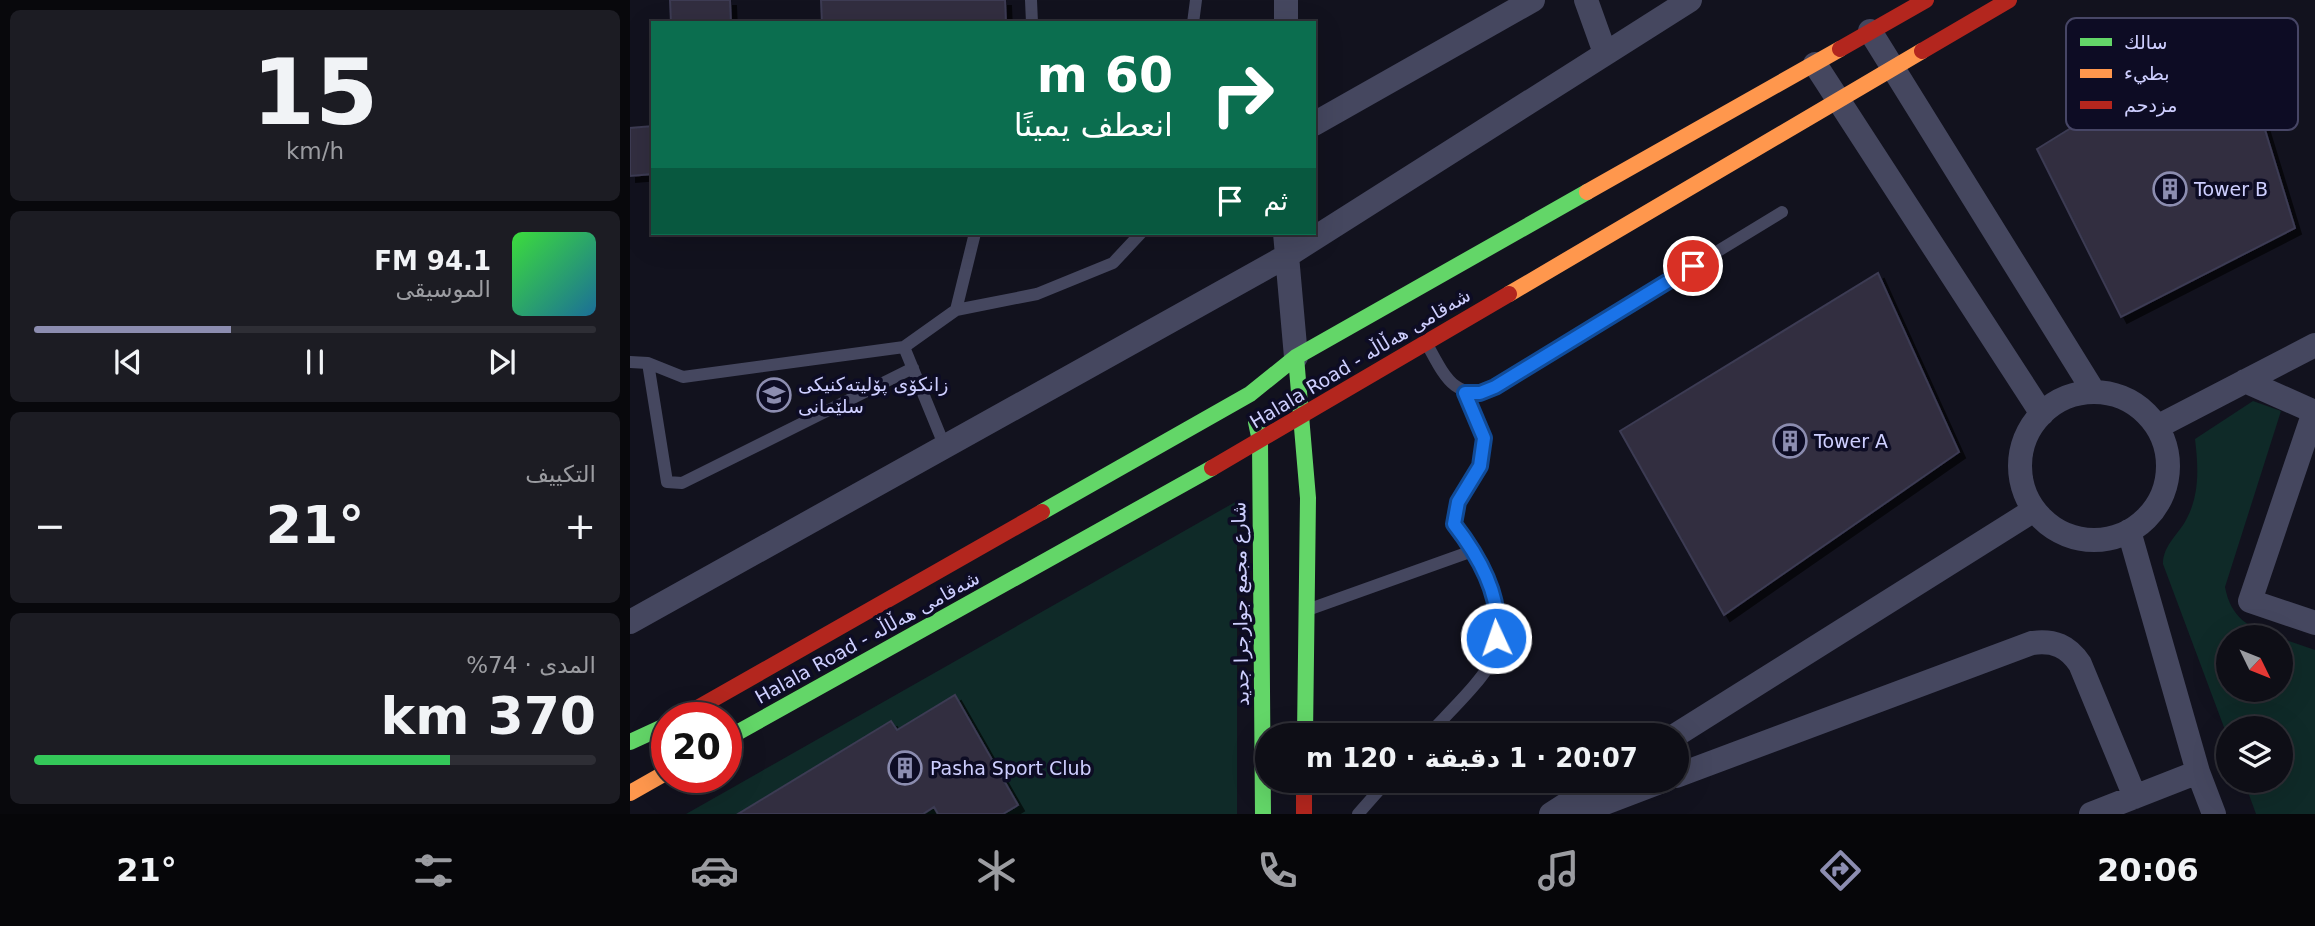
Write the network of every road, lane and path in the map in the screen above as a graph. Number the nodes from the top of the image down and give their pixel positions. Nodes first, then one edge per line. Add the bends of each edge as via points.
1 (1031, 0) edge
2 (1196, 0) edge
3 (1286, 0) edge
4 (1533, 0) edge
5 (1586, 0) edge
6 (1690, 0) edge
7 (1926, 0) edge
8 (2009, 0) edge
9 (1032, 21) edge
10 (1193, 21) edge
11 (1286, 21) edge
12 (1870, 31) junction
13 (1605, 53) junction
14 (1815, 64) junction
15 (1893, 68) junction
16 (1839, 101) junction
17 (1316, 123) edge
18 (1782, 212) dead end
19 (1316, 226) edge
20 (975, 235) edge
21 (1139, 235) edge
22 (1302, 235) edge
23 (1285, 245) edge
24 (956, 310) junction
25 (1426, 343) junction
26 (2315, 345) edge
27 (904, 347) junction
28 (1296, 357) junction
29 (630, 362) edge
30 (648, 363) junction
31 (913, 368) junction
32 (2245, 381) junction
33 (2094, 392) junction
34 (1465, 393) junction
35 (1250, 394) junction
36 (2314, 412) edge
37 (1305, 414) junction
38 (2042, 414) junction
39 (2157, 427) junction
40 (1260, 442) junction
41 (945, 447) junction
42 (2034, 510) junction
43 (2129, 531) junction
44 (1475, 550) junction
45 (1309, 609) junction
46 (630, 622) edge
47 (2315, 623) edge
48 (708, 702) edge
49 (1305, 723) edge
50 (1439, 723) edge
51 (1689, 727) edge
52 (742, 730) edge
53 (651, 734) edge
54 (630, 742) edge
55 (1689, 771) edge
56 (2198, 772) junction
57 (651, 781) edge
58 (630, 793) edge
59 (1304, 793) edge
60 (1377, 793) edge
61 (1584, 793) edge
62 (1631, 793) edge
63 (2135, 797) junction
64 (1263, 814) edge
65 (1304, 814) edge
66 (1358, 814) edge
67 (1551, 814) edge
68 (1576, 814) edge
69 (2091, 814) edge
70 (2214, 814) edge

1 - 9 lane
2 - 10 lane
3 - 11 street
4 - 17 street
5 - 13 street
6 - 13 street
7 - 12 street, Halala Road - شەقامی هەڵاڵە
8 - 15 street, Halala Road - شەقامی هەڵاڵە
12 - 14 street, Halala Road - شەقامی هەڵاڵە
12 - 15 street
13 - 19 street
14 - 16 street
14 - 28 street, Halala Road - شەقامی هەڵاڵە
15 - 16 street, Halala Road - شەقامی هەڵاڵە
15 - 33 street
16 - 25 street, Halala Road - شەقامی هەڵاڵە
16 - 38 street
18 - 34 lane via 1495,387
20 - 24 lane
21 - 24 lane via 1113,263 1037,294
22 - 23 street
23 - 28 street
23 - 41 street
24 - 27 lane
25 - 34 lane via 1444,377
25 - 37 street, Halala Road - شەقامی هەڵاڵە
26 - 32 street
27 - 30 lane via 683,377
27 - 31 lane
28 - 35 street, Halala Road - شەقامی هەڵاڵە
28 - 37 street
29 - 30 lane
30 - 31 lane via 667,482 682,483
31 - 41 lane
32 - 36 street
32 - 39 street
33 - 38 street via 2057,402
33 - 39 street via 2130,401
34 - 44 lane via 1484,438 1480,466 1458,502 1454,524
35 - 40 street, شارع مجمع جوارجرا جديد
35 - 48 street, Halala Road - شەقامی هەڵاڵە
36 - 47 street via 2250,601
37 - 40 street, Halala Road - شەقامی هەڵاڵە
37 - 45 street
38 - 42 street via 2025,441 2020,471
39 - 43 street via 2166,449 2168,473 2161,497 2148,517
40 - 52 street, Halala Road - شەقامی هەڵاڵە
40 - 64 street, شارع مجمع جوارجرا جديد
41 - 46 street
42 - 43 street via 2049,525 2088,540 2109,539
42 - 51 street
43 - 56 street
44 - 45 lane
44 - 50 lane via 1499,619 1493,657
45 - 49 street
53 - 54 street
55 - 63 street via 2046,641 2061,644 2080,664
56 - 63 street
56 - 70 street
57 - 58 street
59 - 65 street
60 - 66 lane
61 - 67 street
62 - 68 street
63 - 69 street

